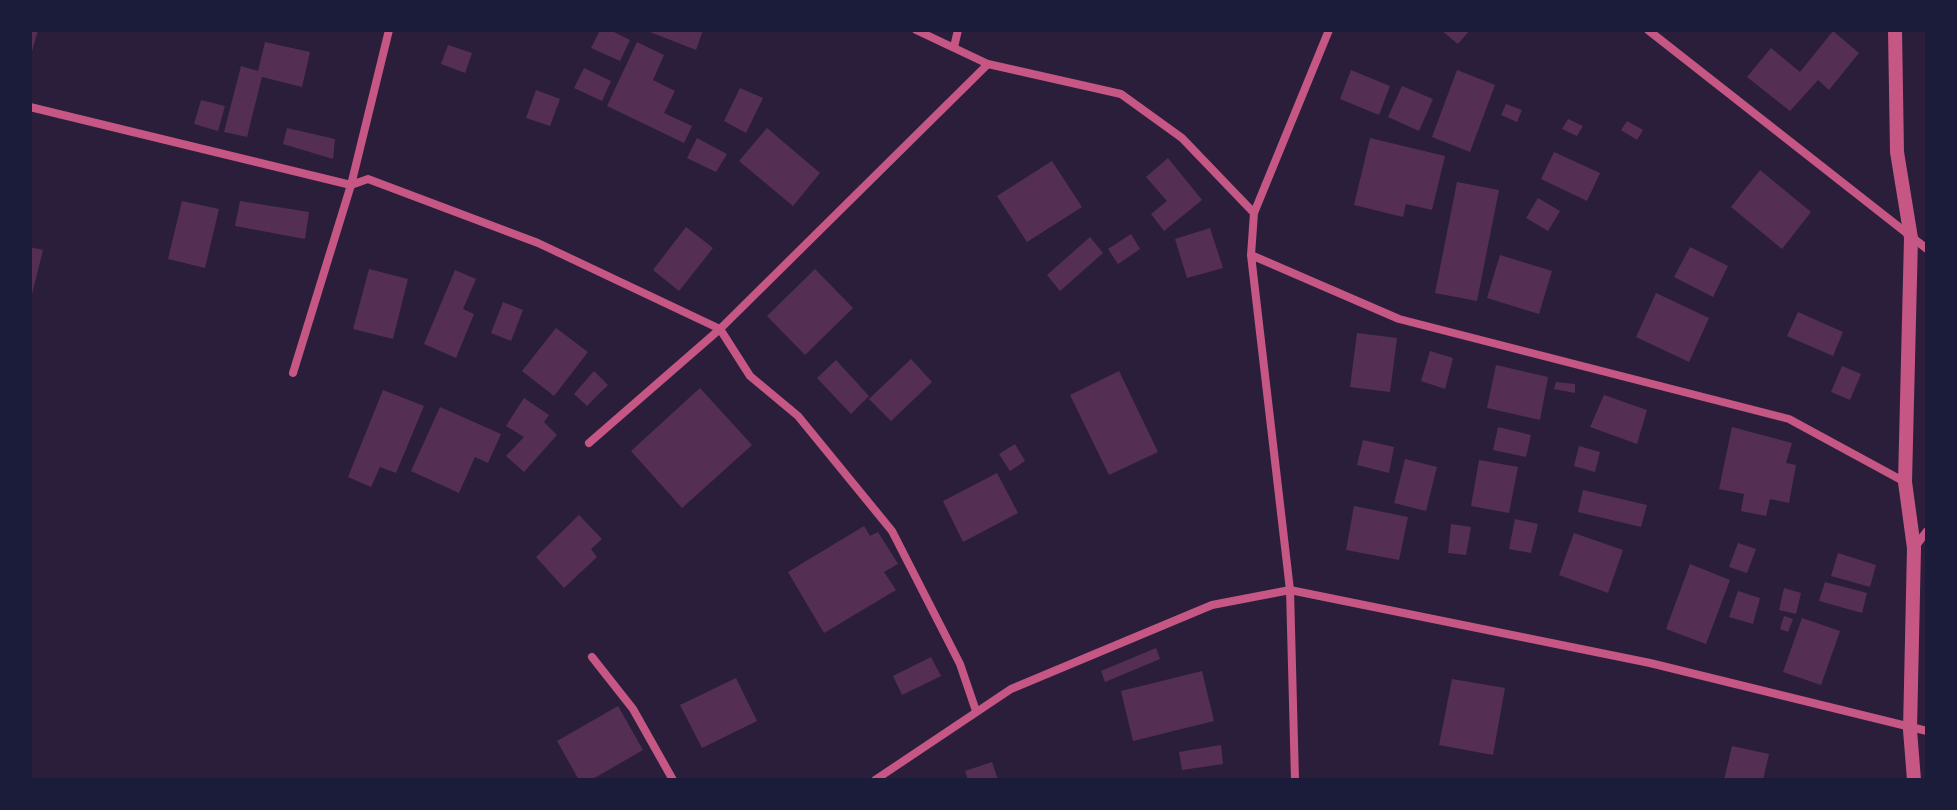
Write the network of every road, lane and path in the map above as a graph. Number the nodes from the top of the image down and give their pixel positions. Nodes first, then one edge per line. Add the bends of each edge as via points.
1 (389, 30) edge
2 (916, 30) edge
3 (958, 30) edge
4 (1329, 30) edge
5 (1648, 30) edge
6 (1895, 30) edge
7 (954, 47) junction
8 (988, 64) junction
9 (30, 107) edge
10 (351, 185) junction
11 (1254, 213) junction
12 (1911, 238) junction
13 (1927, 249) edge
14 (1251, 255) junction
15 (720, 329) junction
16 (293, 373) dead end
17 (589, 443) dead end
18 (1905, 482) junction
19 (1927, 531) edge
20 (1914, 548) junction
21 (1290, 590) junction
22 (592, 657) dead end
23 (976, 711) junction
24 (1910, 730) junction
25 (1927, 731) edge
26 (673, 780) edge
27 (875, 780) edge
28 (1295, 780) edge
29 (1914, 780) edge

1 - 10 street
2 - 7 street
3 - 7 street
4 - 11 street
5 - 12 street
6 - 12 street via 1897,152
7 - 8 street
8 - 11 street via 1121,94 1182,138
8 - 15 street
9 - 10 street
10 - 15 street via 368,179 538,243
10 - 16 street
11 - 14 street
12 - 13 street
12 - 18 street
14 - 18 street via 1399,319 1789,419
14 - 21 street
15 - 17 street
15 - 23 street via 750,376 798,416 892,531 960,664
18 - 20 street
19 - 20 street
20 - 24 street
21 - 23 street via 1212,605 1011,689
21 - 24 street via 1650,663
21 - 28 street
22 - 26 street via 633,709
23 - 27 street
24 - 25 street
24 - 29 street

